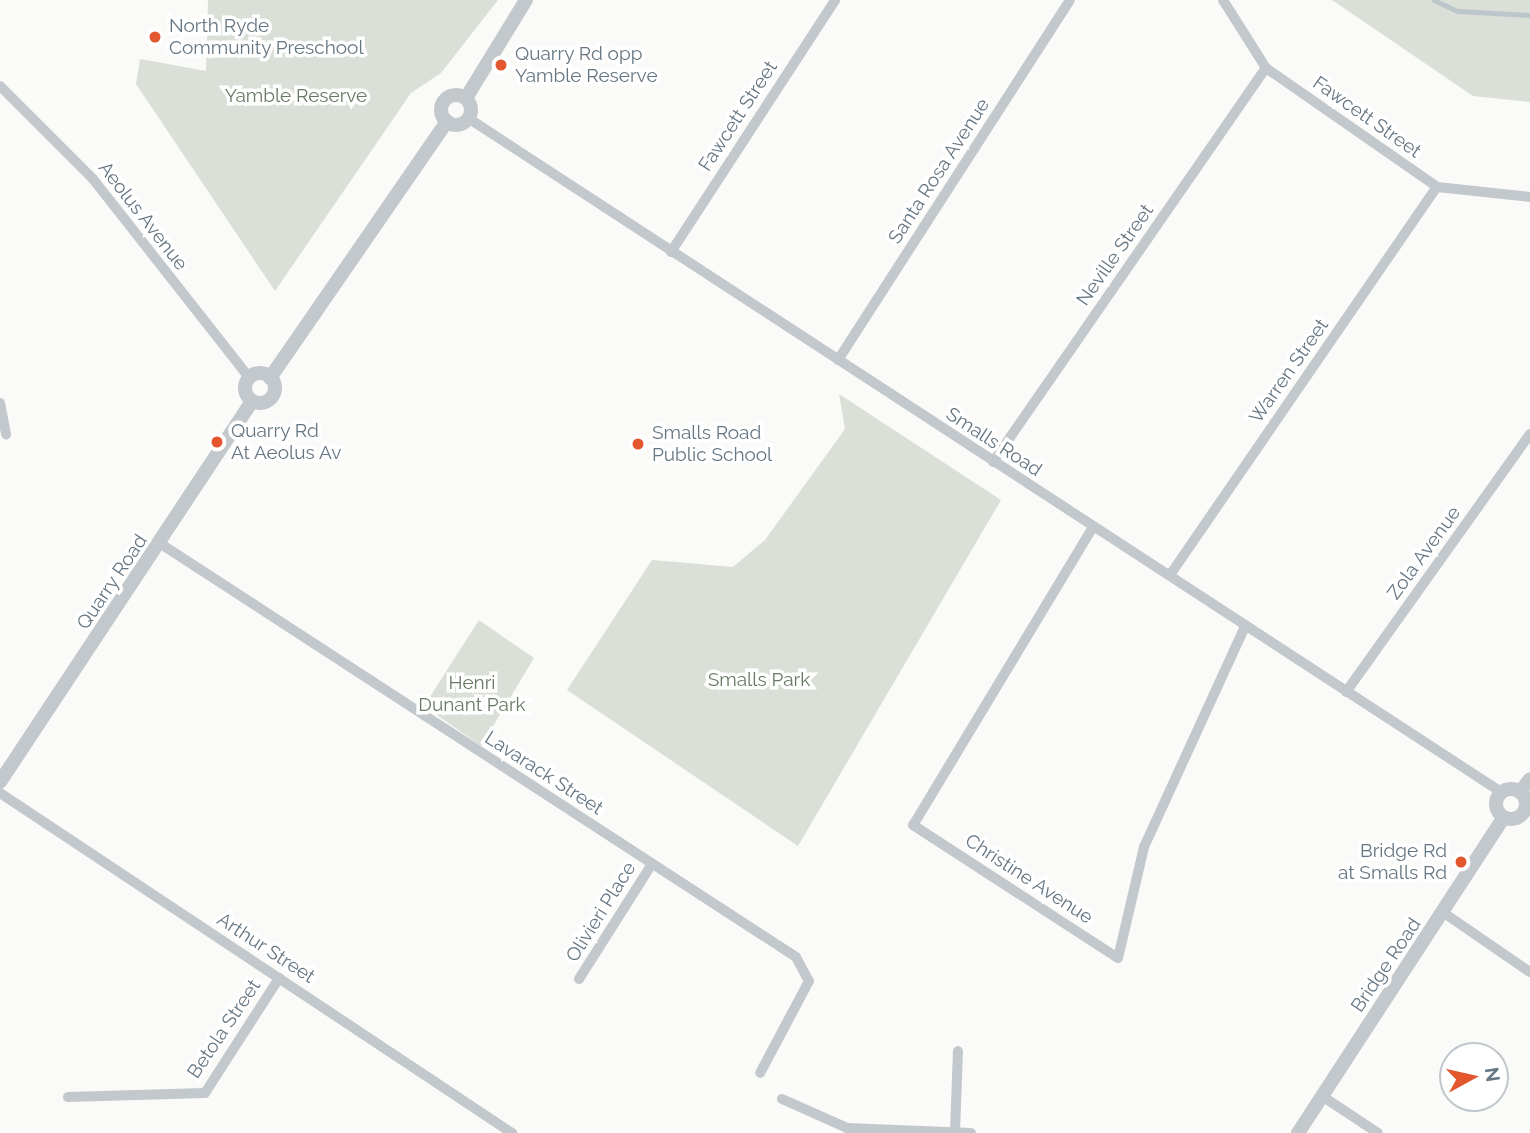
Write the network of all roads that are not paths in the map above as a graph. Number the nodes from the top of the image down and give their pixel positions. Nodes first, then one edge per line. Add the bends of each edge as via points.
1 (526, 0) edge
2 (835, 0) edge
3 (1070, 0) edge
4 (1223, 0) edge
5 (1266, 68) junction
6 (0, 86) edge
7 (466, 98) junction
8 (468, 118) junction
9 (447, 121) junction
10 (1437, 187) junction
11 (1530, 197) edge
12 (671, 252) junction
13 (838, 360) junction
14 (249, 377) junction
15 (271, 377) junction
16 (252, 401) junction
17 (0, 403) edge
18 (5, 433) dead end
19 (1530, 434) edge
20 (993, 462) junction
21 (1093, 527) junction
22 (162, 544) junction
23 (1170, 575) junction
24 (1245, 626) junction
25 (1346, 692) junction
26 (1530, 779) edge
27 (0, 782) edge
28 (1501, 792) junction
29 (1520, 792) junction
30 (0, 793) edge
31 (1504, 817) junction
32 (652, 864) junction
33 (1444, 913) junction
34 (1530, 972) edge
35 (279, 978) junction
36 (579, 979) dead end
37 (958, 1051) dead end
38 (760, 1073) dead end
39 (1322, 1096) junction
40 (68, 1097) dead end
41 (782, 1099) dead end
42 (955, 1132) edge
43 (512, 1133) edge
44 (971, 1133) edge
45 (1298, 1133) edge
46 (1378, 1133) edge

1 - 7 street
2 - 12 street, Fawcett Street
3 - 13 street, Santa Rosa Avenue
4 - 5 street, Fawcett Street
5 - 10 street, Fawcett Street
5 - 20 street, Neville Street
6 - 14 street, Aeolus Avenue via 93,179
7 - 8 street
7 - 9 street via 446,99
8 - 9 street
8 - 12 street, Smalls Road
9 - 15 street
10 - 11 street, Fawcett Street
10 - 23 street, Warren Street
12 - 13 street, Smalls Road
13 - 20 street, Smalls Road
14 - 15 street
14 - 16 street via 244,390
15 - 16 street, Quarry Road via 272,397
16 - 22 street, Quarry Road
17 - 18 street
19 - 25 street, Zola Avenue
20 - 21 street, Smalls Road
21 - 23 street, Smalls Road
21 - 24 street, Christine Avenue via 913,825 1118,958 1144,846
22 - 27 street, Quarry Road
22 - 32 street, Lavarack Street
23 - 24 street, Smalls Road
24 - 25 street, Smalls Road
25 - 28 street, Smalls Road
26 - 29 street
28 - 29 street
28 - 31 street via 1496,805
29 - 31 street, Bridge Road via 1524,810
30 - 35 street, Arthur Street
31 - 33 street, Bridge Road
32 - 36 street, Olivieri Place
32 - 38 street, Lavarack Street via 809,972
33 - 34 street
33 - 39 street, Bridge Road
35 - 40 street, Betola Street via 205,1093
35 - 43 street, Arthur Street
37 - 42 street
39 - 45 street, Bridge Road
39 - 46 street
41 - 42 street via 847,1128
42 - 44 street

